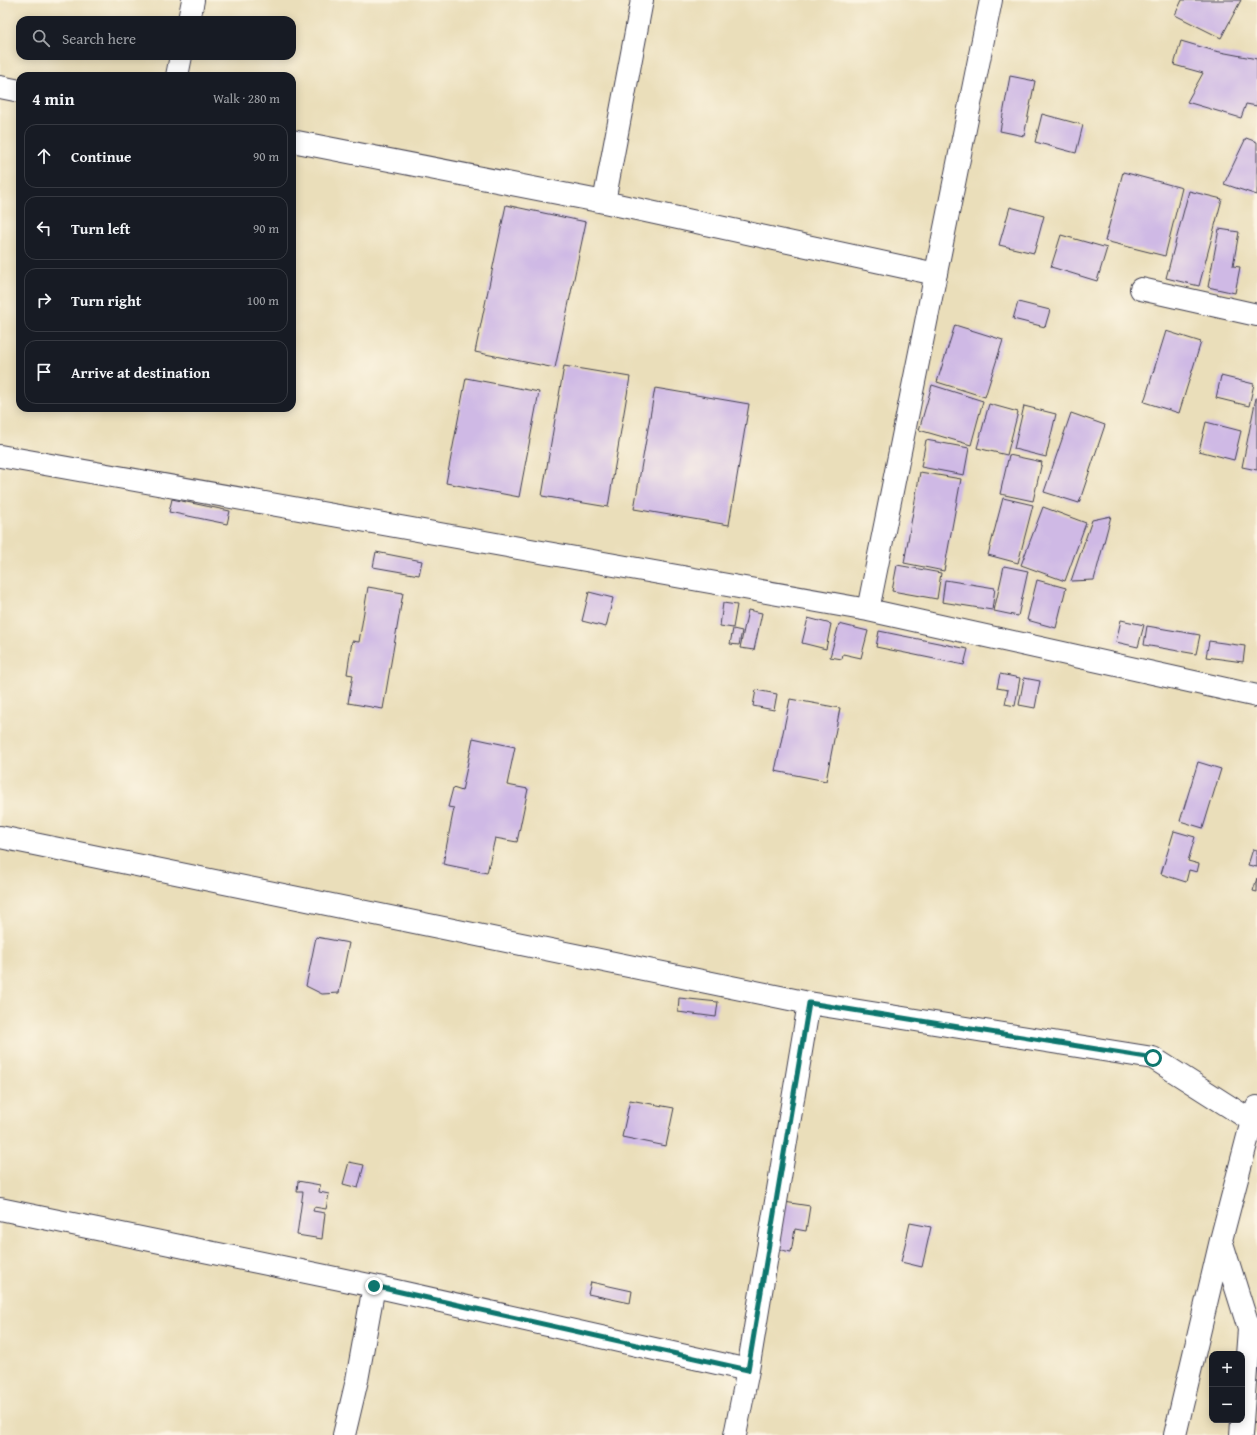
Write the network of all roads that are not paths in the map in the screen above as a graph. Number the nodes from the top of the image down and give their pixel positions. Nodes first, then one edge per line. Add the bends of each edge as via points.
1 (193, 0) edge
2 (642, 0) edge
3 (991, 0) edge
4 (189, 16) edge
5 (180, 60) edge
6 (178, 72) edge
7 (0, 87) edge
8 (16, 90) edge
9 (296, 142) edge
10 (604, 202) junction
11 (936, 274) junction
12 (1141, 288) dead end
13 (1257, 315) edge
14 (0, 456) edge
15 (868, 610) junction
16 (1257, 696) edge
17 (0, 837) edge
18 (809, 1003) junction
19 (1255, 1117) edge
20 (0, 1209) edge
21 (1221, 1240) junction
22 (374, 1286) junction
23 (748, 1370) junction
24 (344, 1435) edge
25 (735, 1435) edge
26 (1175, 1435) edge
27 (1240, 1435) edge

1 - 4 street
2 - 10 street
3 - 11 street
5 - 6 street
7 - 8 street
9 - 10 street
10 - 11 street
11 - 15 street
12 - 13 street
14 - 15 street
15 - 16 street
17 - 18 street
18 - 19 street via 1153,1058
18 - 23 street
19 - 21 street
20 - 22 street
21 - 26 street
21 - 27 street via 1250,1329
22 - 23 street
22 - 24 street
23 - 25 street

